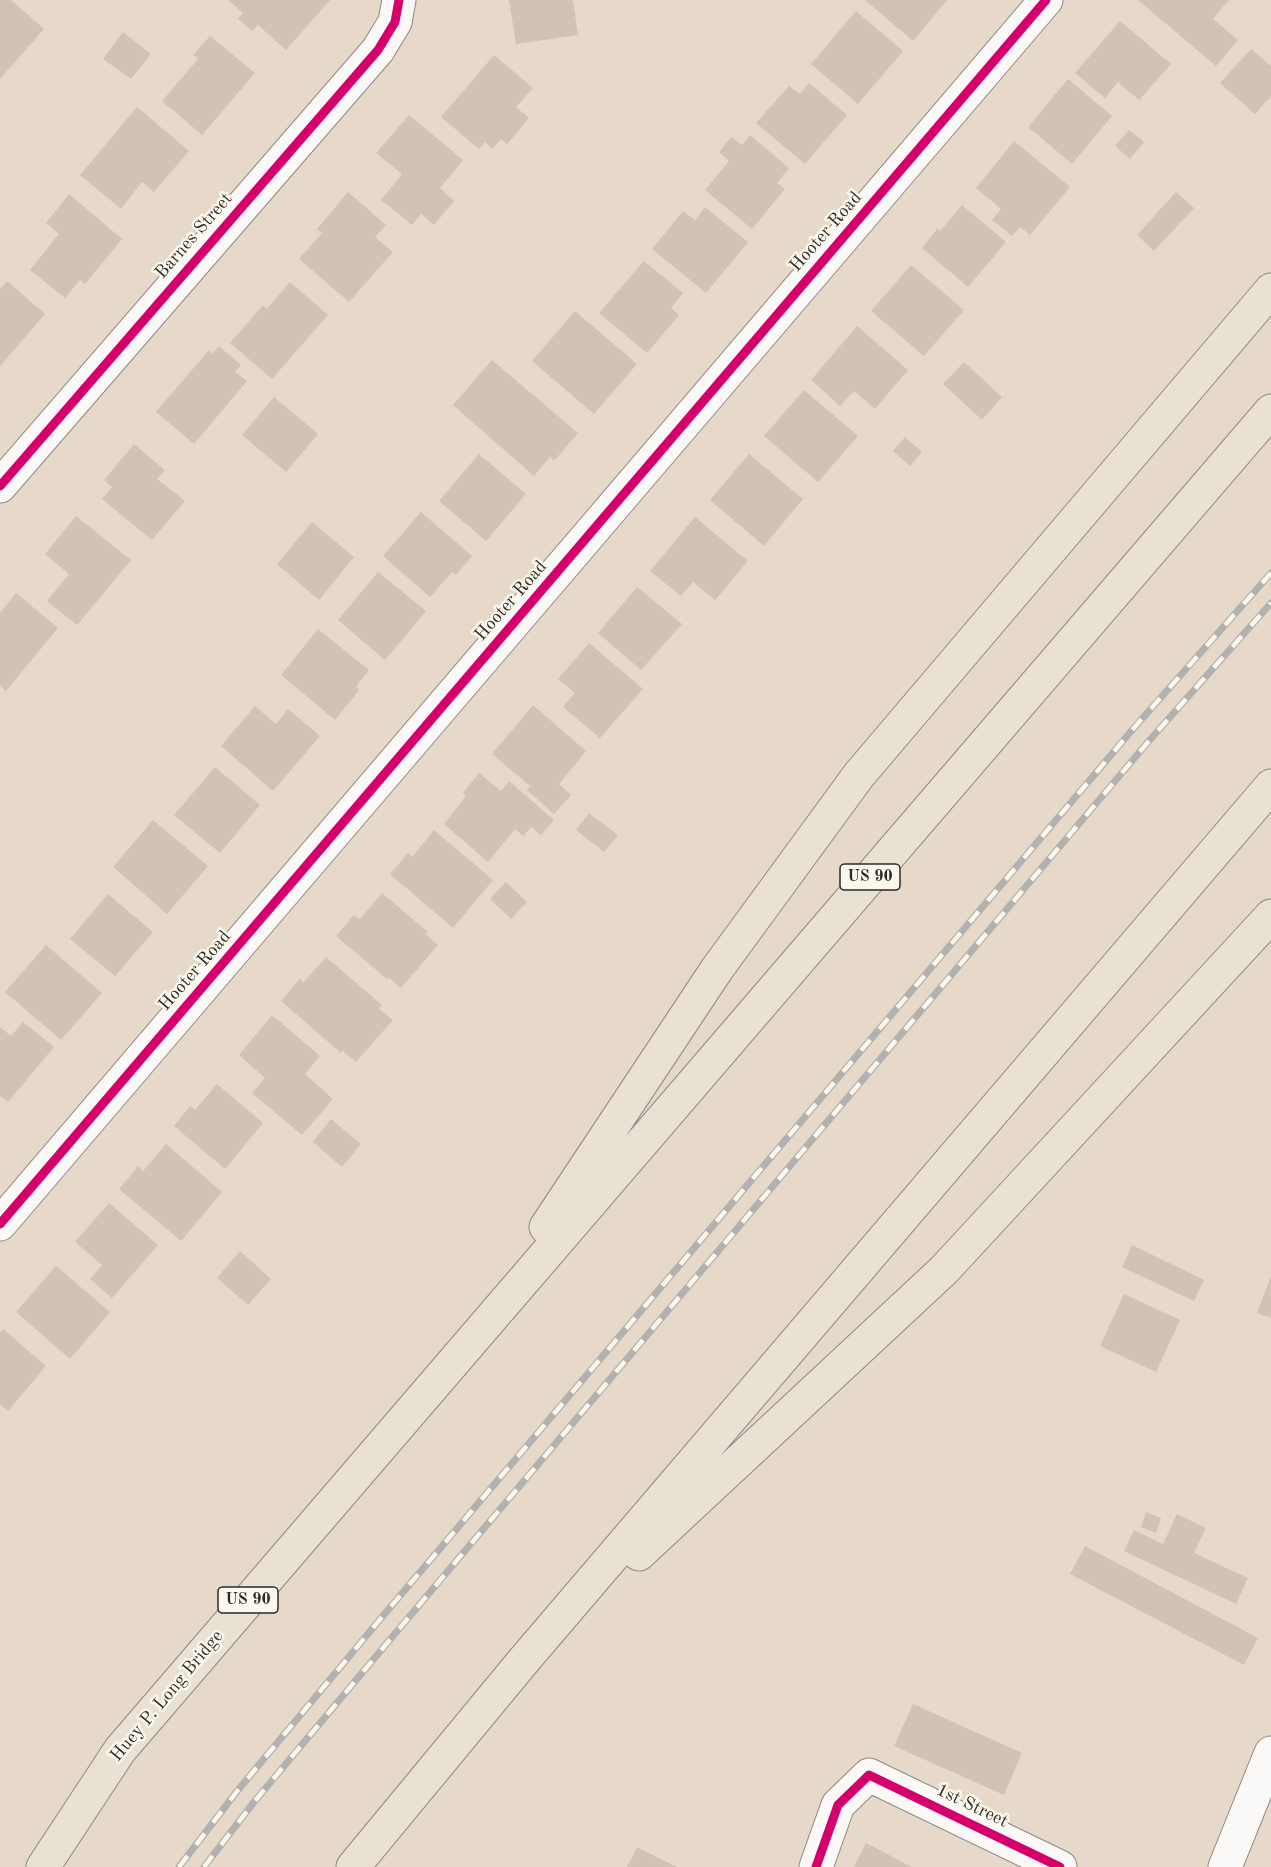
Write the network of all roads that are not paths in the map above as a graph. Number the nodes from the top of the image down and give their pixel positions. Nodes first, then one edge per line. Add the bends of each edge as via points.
1 (399, 0) edge
2 (1046, 0) edge
3 (1271, 290) edge
4 (1271, 411) edge
5 (0, 486) edge
6 (1271, 786) edge
7 (1271, 916) edge
8 (0, 1224) edge
9 (468, 1343) junction
10 (525, 1659) junction
11 (1271, 1753) edge
12 (43, 1867) edge
13 (353, 1867) edge
14 (816, 1867) edge
15 (1060, 1867) edge
16 (1225, 1867) edge

1 - 5 street, Barnes Street via 395,22 378,50
2 - 8 street, Hooter Road
3 - 9 highway via 859,775 717,969
4 - 9 highway, US 90
6 - 10 highway
7 - 10 highway via 944,1270
9 - 12 highway, Huey P. Long Bridge / US 90 via 120,1750
10 - 13 highway
11 - 16 street
14 - 15 street, 1st Street via 838,1805 869,1775

